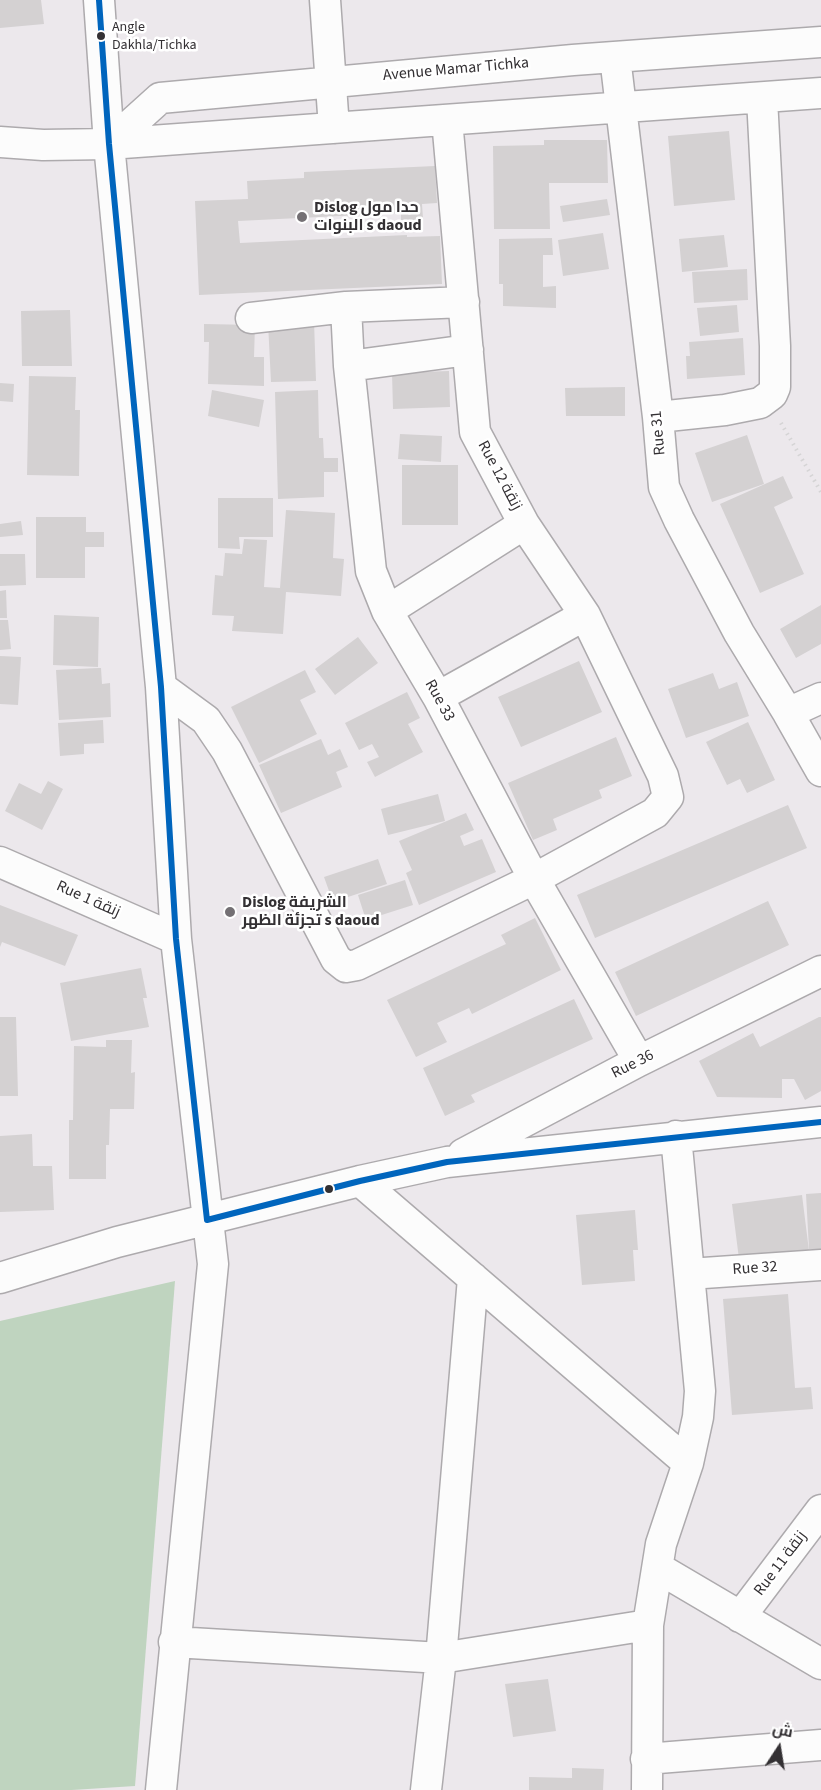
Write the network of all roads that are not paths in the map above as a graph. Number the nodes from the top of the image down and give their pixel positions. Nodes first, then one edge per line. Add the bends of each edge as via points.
1 (99, 0) edge
2 (325, 0) edge
3 (821, 42) edge
4 (615, 57) junction
5 (331, 81) junction
6 (821, 93) edge
7 (762, 98) junction
8 (619, 107) junction
9 (447, 120) junction
10 (334, 128) junction
11 (0, 142) edge
12 (109, 144) junction
13 (464, 302) junction
14 (346, 307) junction
15 (251, 318) dead end
16 (468, 350) junction
17 (349, 366) junction
18 (658, 417) junction
19 (524, 525) junction
20 (387, 611) junction
21 (585, 615) junction
22 (161, 687) junction
23 (438, 698) junction
24 (821, 698) edge
25 (789, 713) junction
26 (821, 771) edge
27 (0, 862) edge
28 (534, 879) junction
29 (176, 939) junction
30 (821, 971) edge
31 (639, 1061) junction
32 (821, 1122) edge
33 (676, 1136) junction
34 (447, 1162) junction
35 (360, 1181) junction
36 (207, 1220) junction
37 (821, 1264) edge
38 (689, 1274) junction
39 (0, 1278) edge
40 (473, 1278) junction
41 (688, 1462) junction
42 (821, 1510) edge
43 (658, 1568) junction
44 (740, 1617) junction
45 (648, 1625) junction
46 (174, 1642) junction
47 (441, 1658) junction
48 (821, 1664) edge
49 (821, 1745) edge
50 (646, 1759) junction
51 (161, 1790) edge
52 (426, 1790) edge
53 (647, 1790) edge

1 - 12 street
2 - 5 street
3 - 4 street, Avenue Mamar Tichka
4 - 5 street, Avenue Mamar Tichka
4 - 8 street, Rue 31
5 - 10 street
5 - 12 street, Avenue Mamar Tichka via 160,98
6 - 7 street
7 - 8 street
7 - 18 street via 776,378 772,394 760,404
8 - 9 street
8 - 18 street, Rue 31
9 - 10 street
9 - 13 street, Rue 12 زنقة
10 - 12 street
11 - 12 street
12 - 22 street
13 - 14 street
13 - 16 street, Rue 12 زنقة
14 - 15 street
14 - 17 street, Rue 33
16 - 17 street
16 - 19 street, Rue 12 زنقة via 475,432
17 - 20 street, Rue 33 via 371,571
18 - 25 street, Rue 31 via 664,487 738,633
19 - 20 street
19 - 21 street, Rue 12 زنقة
20 - 23 street, Rue 33
21 - 23 street
21 - 28 street, Rue 12 زنقة via 663,776 668,796 656,813
22 - 28 street via 206,720 227,751 336,959 346,967
22 - 29 street
23 - 28 street, Rue 33
24 - 25 street
25 - 26 street, Rue 31
27 - 29 street, Rue 1 زنقة
28 - 31 street, Rue 33
29 - 36 street
30 - 31 street, Rue 36
31 - 34 street, Rue 36
32 - 33 street
33 - 34 street
33 - 38 street
34 - 35 street
35 - 36 street
35 - 40 street
36 - 39 street via 117,1242
36 - 46 street via 213,1264
37 - 38 street, Rue 32
38 - 41 street via 700,1391
40 - 41 street
40 - 47 street
41 - 43 street via 661,1544
42 - 44 street, Rue 11 زنقة
43 - 44 street
43 - 45 street
44 - 48 street
45 - 47 street
45 - 50 street
46 - 47 street
46 - 51 street
47 - 52 street
49 - 50 street
50 - 53 street

